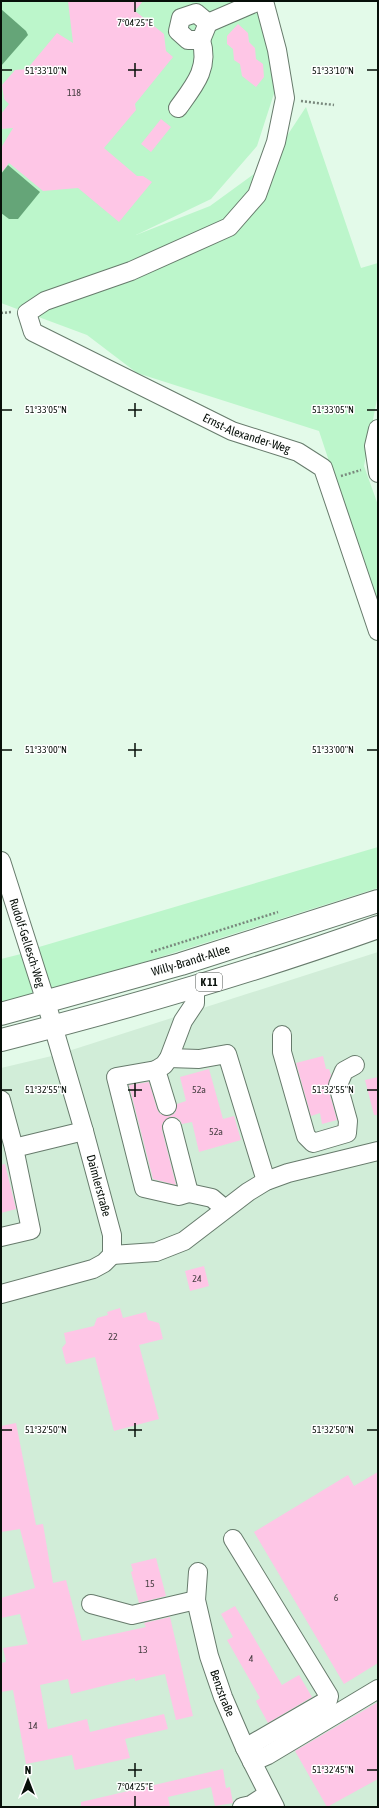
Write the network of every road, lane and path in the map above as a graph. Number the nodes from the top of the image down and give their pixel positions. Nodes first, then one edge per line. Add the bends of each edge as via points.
1 (259, 1) edge
2 (264, 1) edge
3 (208, 22) junction
4 (201, 40) junction
5 (285, 98) junction
6 (334, 106) dead end
7 (178, 108) dead end
8 (378, 429) edge
9 (377, 469) edge
10 (328, 480) junction
11 (378, 631) edge
12 (1, 861) edge
13 (378, 901) edge
14 (281, 911) dead end
15 (378, 927) edge
16 (146, 954) dead end
17 (195, 986) junction
18 (46, 1002) junction
19 (1, 1014) edge
20 (52, 1027) junction
21 (282, 1036) dead end
22 (1, 1040) edge
23 (162, 1064) junction
24 (355, 1065) dead end
25 (1, 1100) edge
26 (167, 1106) dead end
27 (172, 1127) dead end
28 (84, 1131) junction
29 (14, 1148) junction
30 (378, 1151) edge
31 (266, 1181) junction
32 (189, 1193) junction
33 (224, 1208) junction
34 (1, 1237) edge
35 (112, 1255) junction
36 (1, 1294) edge
37 (233, 1539) dead end
38 (198, 1572) dead end
39 (196, 1600) junction
40 (91, 1604) dead end
41 (378, 1688) edge
42 (249, 1755) junction
43 (271, 1800) edge
44 (242, 1807) edge

1 - 3 street
2 - 5 street via 277,50
3 - 4 street
3 - 4 street via 196,13 181,18 178,31 188,40
4 - 7 street via 204,51 200,78
5 - 6 path
5 - 10 street, Ernst-Alexander-Weg via 276,142 257,195 229,227 131,271 45,300 27,313 34,332 232,431 298,452 323,468
8 - 9 street via 374,446
9 - 10 path
10 - 11 street, Ernst-Alexander-Weg
12 - 18 street, Rudolf-Gellesch-Weg
13 - 18 main road, Willy-Brandt-Allee / K 11 via 181,964
14 - 16 path
15 - 17 main road, Willy-Brandt-Allee / K 11
17 - 20 main road, Willy-Brandt-Allee / K 11
17 - 23 street via 195,1003
18 - 19 main road, Willy-Brandt-Allee / K 11
18 - 20 street, Daimlerstraße
20 - 22 main road, Willy-Brandt-Allee / K 11
20 - 28 street, Daimlerstraße
21 - 24 street via 282,1052 306,1136 314,1143 348,1133 348,1121 338,1085 344,1072
23 - 26 street
23 - 31 street via 227,1054
23 - 32 street via 116,1077 144,1188 179,1196
25 - 29 street
27 - 32 street
28 - 29 street
28 - 35 street, Daimlerstraße via 112,1235
29 - 34 street via 31,1230
30 - 31 street via 288,1172
31 - 33 street
32 - 33 street via 212,1198
33 - 35 street via 184,1241 156,1252
35 - 36 street via 92,1269
37 - 42 street via 329,1696 328,1700
38 - 39 street, Benzstraße
39 - 40 street via 132,1615
39 - 42 street, Benzstraße via 209,1656 222,1696
41 - 42 street via 268,1755
42 - 43 street, Benzstraße
43 - 44 street

